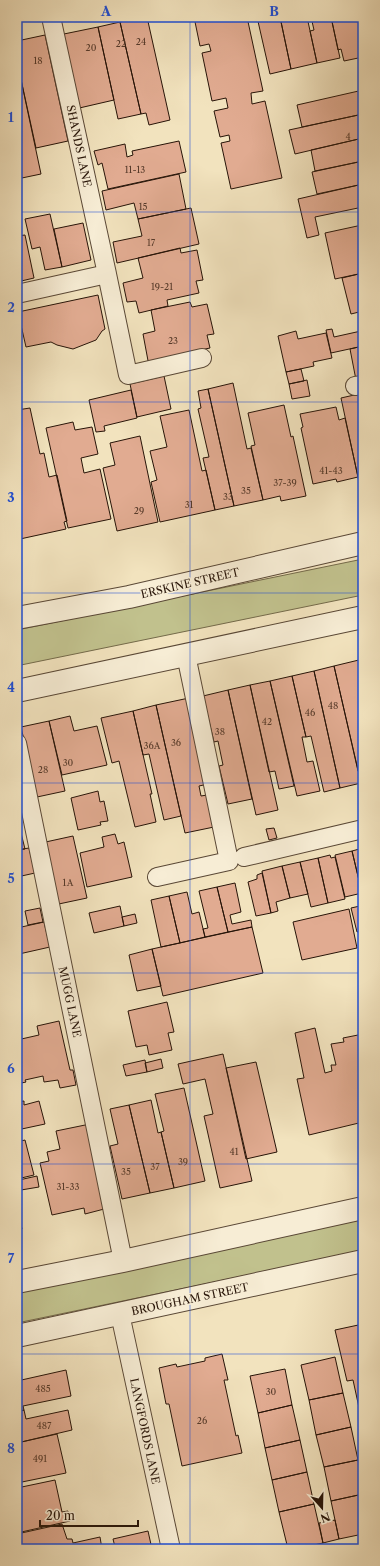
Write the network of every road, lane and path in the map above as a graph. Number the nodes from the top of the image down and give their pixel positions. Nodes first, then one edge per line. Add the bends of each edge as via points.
1 (51, 17) edge
2 (107, 274) junction
3 (17, 294) edge
4 (202, 358) dead end
5 (363, 543) edge
6 (363, 617) edge
7 (17, 618) edge
8 (186, 655) junction
9 (17, 691) edge
10 (17, 743) edge
11 (363, 829) edge
12 (244, 857) dead end
13 (157, 877) dead end
14 (363, 1208) edge
15 (123, 1261) junction
16 (363, 1261) edge
17 (17, 1282) edge
18 (120, 1314) junction
19 (17, 1336) edge
20 (171, 1549) edge

1 - 2 lane, SHANDS LANE
2 - 3 lane
2 - 4 lane, SHANDS LANE via 128,375
5 - 7 street, ERSKINE STREET via 129,597
6 - 8 street
8 - 9 street
8 - 13 lane via 229,861
10 - 15 lane, MUGG LANE
11 - 12 lane
14 - 15 street
15 - 17 street
16 - 18 street, BROUGHAM STREET
18 - 19 street, BROUGHAM STREET
18 - 20 lane, LANGFORDS LANE

